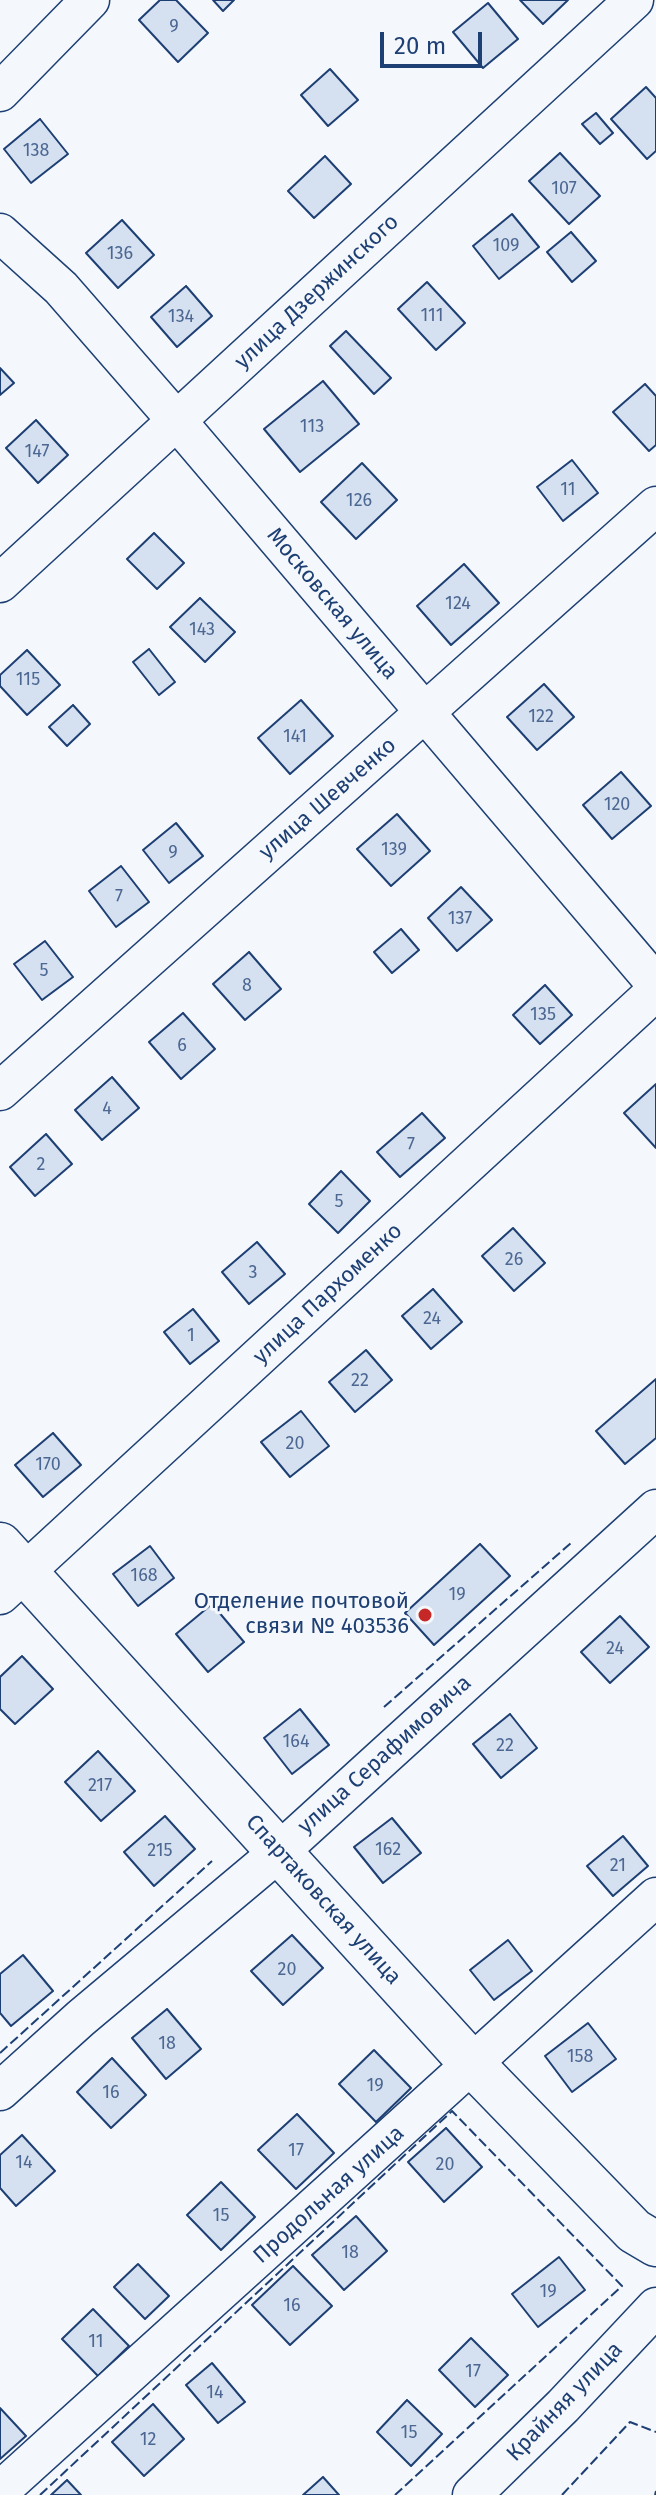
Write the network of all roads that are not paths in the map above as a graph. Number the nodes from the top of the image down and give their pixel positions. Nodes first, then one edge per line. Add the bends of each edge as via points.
1 (90, 0) edge
2 (634, 0) edge
3 (0, 92) edge
4 (0, 233) edge
5 (177, 421) junction
6 (656, 506) edge
7 (0, 583) edge
8 (426, 714) junction
9 (656, 984) edge
10 (656, 991) edge
11 (0, 1091) edge
12 (656, 1509) edge
13 (9, 1571) edge
14 (279, 1852) junction
15 (656, 1897) edge
16 (473, 2065) junction
17 (0, 2091) edge
18 (656, 2244) edge
19 (656, 2307) edge
20 (0, 2491) edge
21 (472, 2495) edge

1 - 3 street
2 - 5 street, улица Дзержинского
4 - 5 street, Московская улица via 61,288
5 - 7 street, улица Дзержинского
5 - 8 street, Московская улица
6 - 8 street, улица Шевченко
8 - 9 street, Московская улица
8 - 11 street, улица Шевченко
10 - 13 street, улица Пархоменко
12 - 14 street, улица Серафимовича
13 - 14 main road, Спартаковская улица
14 - 16 main road, Спартаковская улица
14 - 17 street, улица Серафимовича
15 - 16 street, Продольная улица
16 - 18 main road, Спартаковская улица via 634,2231
16 - 20 street, Продольная улица
19 - 21 street, Крайняя улица

